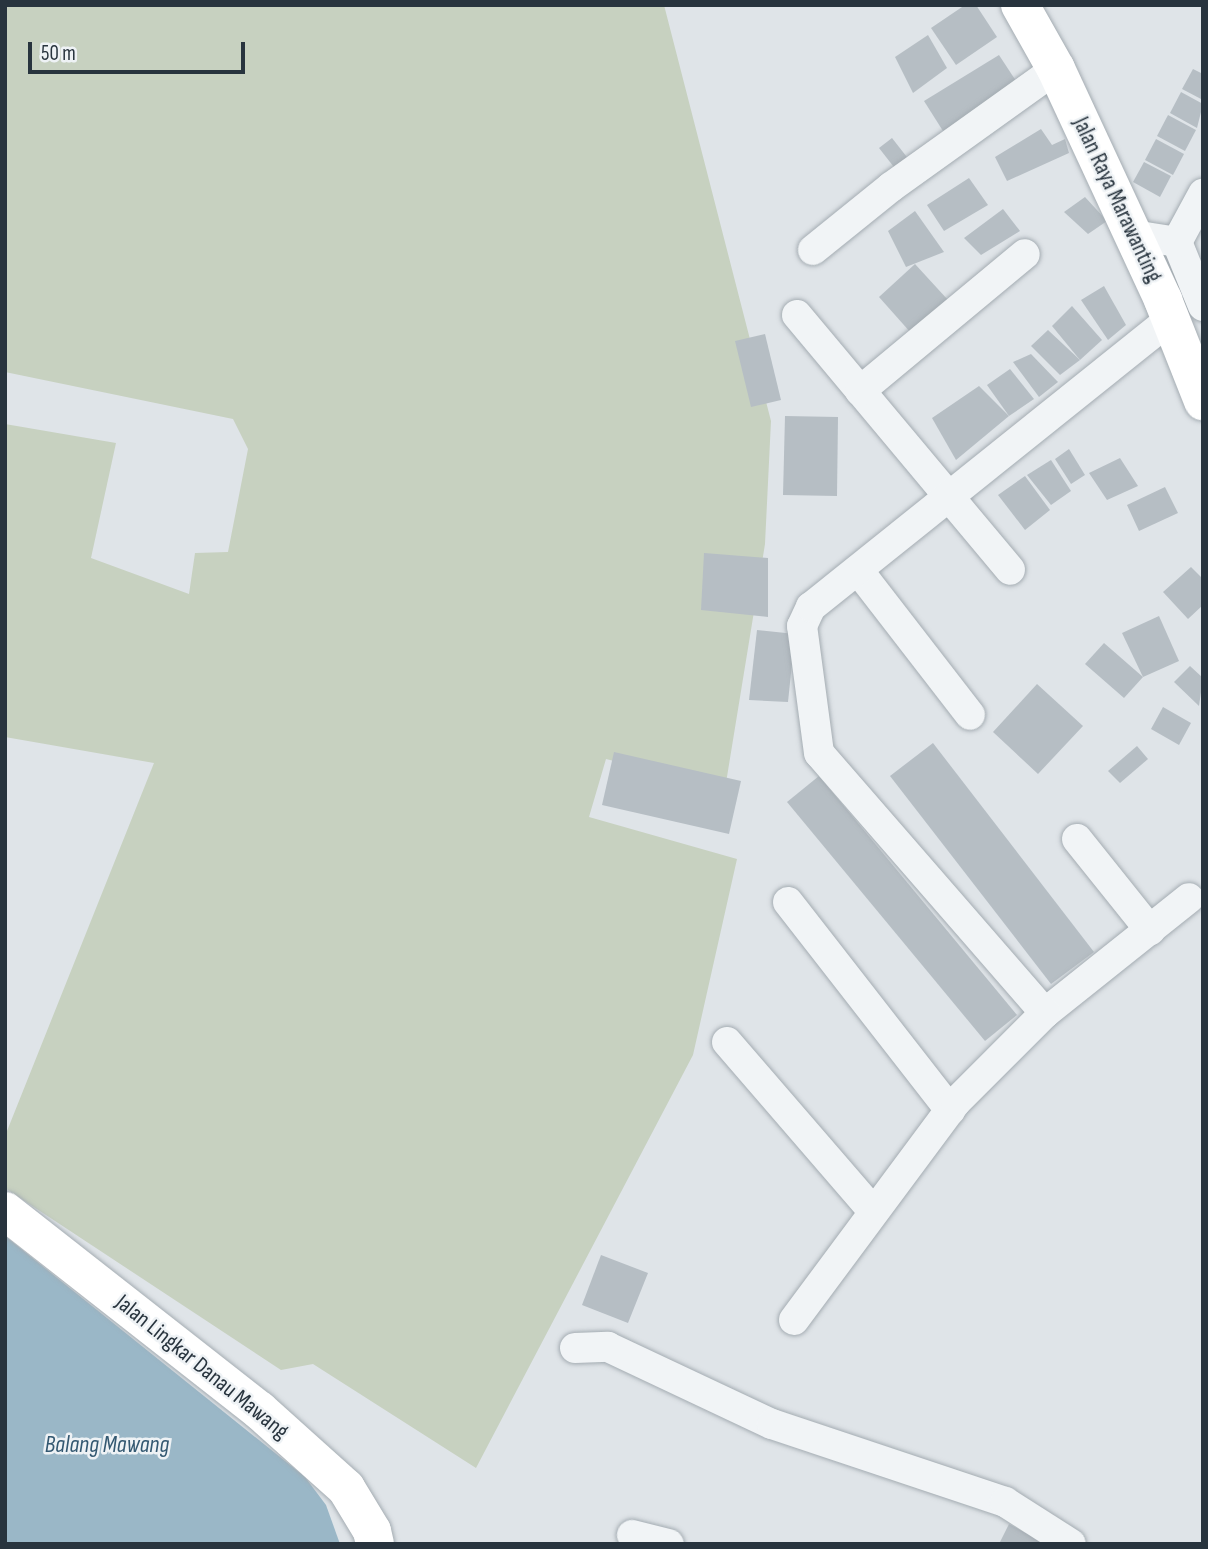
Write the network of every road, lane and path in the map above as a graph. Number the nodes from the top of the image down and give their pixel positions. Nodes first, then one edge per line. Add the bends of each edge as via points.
1 (1020, 5) edge
2 (1056, 69) junction
3 (1203, 194) edge
4 (1133, 235) junction
5 (1177, 242) junction
6 (813, 250) dead end
7 (1026, 254) dead end
8 (1186, 312) edge
9 (797, 315) dead end
10 (860, 391) junction
11 (1203, 401) edge
12 (948, 497) junction
13 (858, 570) junction
14 (1010, 570) dead end
15 (970, 715) dead end
16 (1077, 839) dead end
17 (1189, 898) dead end
18 (788, 902) dead end
19 (1150, 930) junction
20 (1045, 1013) junction
21 (727, 1042) dead end
22 (950, 1110) junction
23 (872, 1210) junction
24 (5, 1211) edge
25 (794, 1320) dead end
26 (575, 1348) dead end
27 (632, 1535) dead end
28 (375, 1544) edge
29 (669, 1544) edge
30 (1071, 1544) edge

1 - 2 street, Jalan Raya Marawanting
2 - 4 street, Jalan Raya Marawanting
2 - 6 street via 900,180
3 - 5 street
4 - 5 street
4 - 8 street, Jalan Raya Marawanting
5 - 8 street
7 - 10 street
8 - 11 street, Jalan Raya Marawanting
8 - 12 street
9 - 10 street
10 - 12 street
12 - 13 street
12 - 14 street
13 - 15 street
13 - 20 street via 811,607 802,626 819,753
16 - 19 street
17 - 19 street
18 - 22 street
19 - 20 street
20 - 22 street
21 - 23 street
22 - 23 street
23 - 25 street
24 - 28 street, Jalan Lingkar Danau Mawang via 258,1410 346,1488
26 - 30 street via 608,1347 772,1424 1005,1502
27 - 29 street

